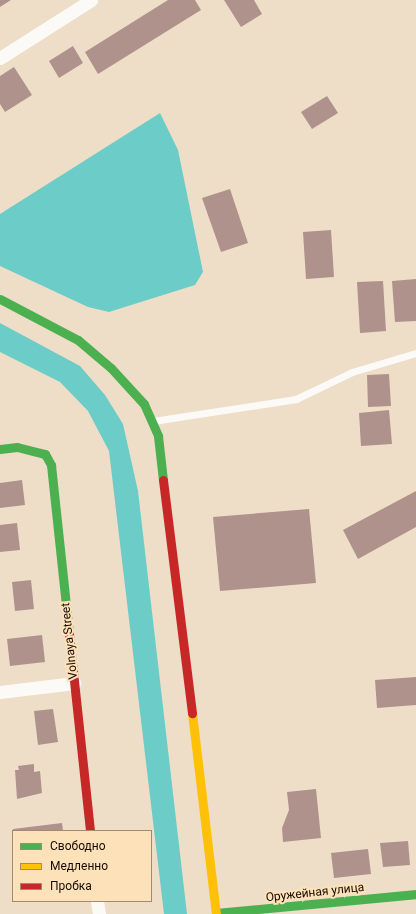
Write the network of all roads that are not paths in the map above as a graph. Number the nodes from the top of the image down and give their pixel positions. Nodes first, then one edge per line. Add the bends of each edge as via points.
1 (91, 0) edge
2 (0, 58) edge
3 (0, 299) edge
4 (416, 353) edge
5 (153, 421) junction
6 (0, 449) edge
7 (74, 683) junction
8 (0, 692) edge
9 (90, 830) edge
10 (416, 894) edge
11 (98, 902) edge
12 (288, 911) edge
13 (99, 914) edge
14 (216, 914) edge

1 - 2 street
3 - 5 street via 78,340 111,368 144,404
4 - 5 lane via 352,372 296,399
5 - 14 street via 158,436
6 - 7 street, Volnaya Street via 17,447 44,454 51,465
7 - 8 street
7 - 9 street, Volnaya Street
10 - 12 street, Оружейная улица
11 - 13 street
12 - 14 street, Оружейная улица

